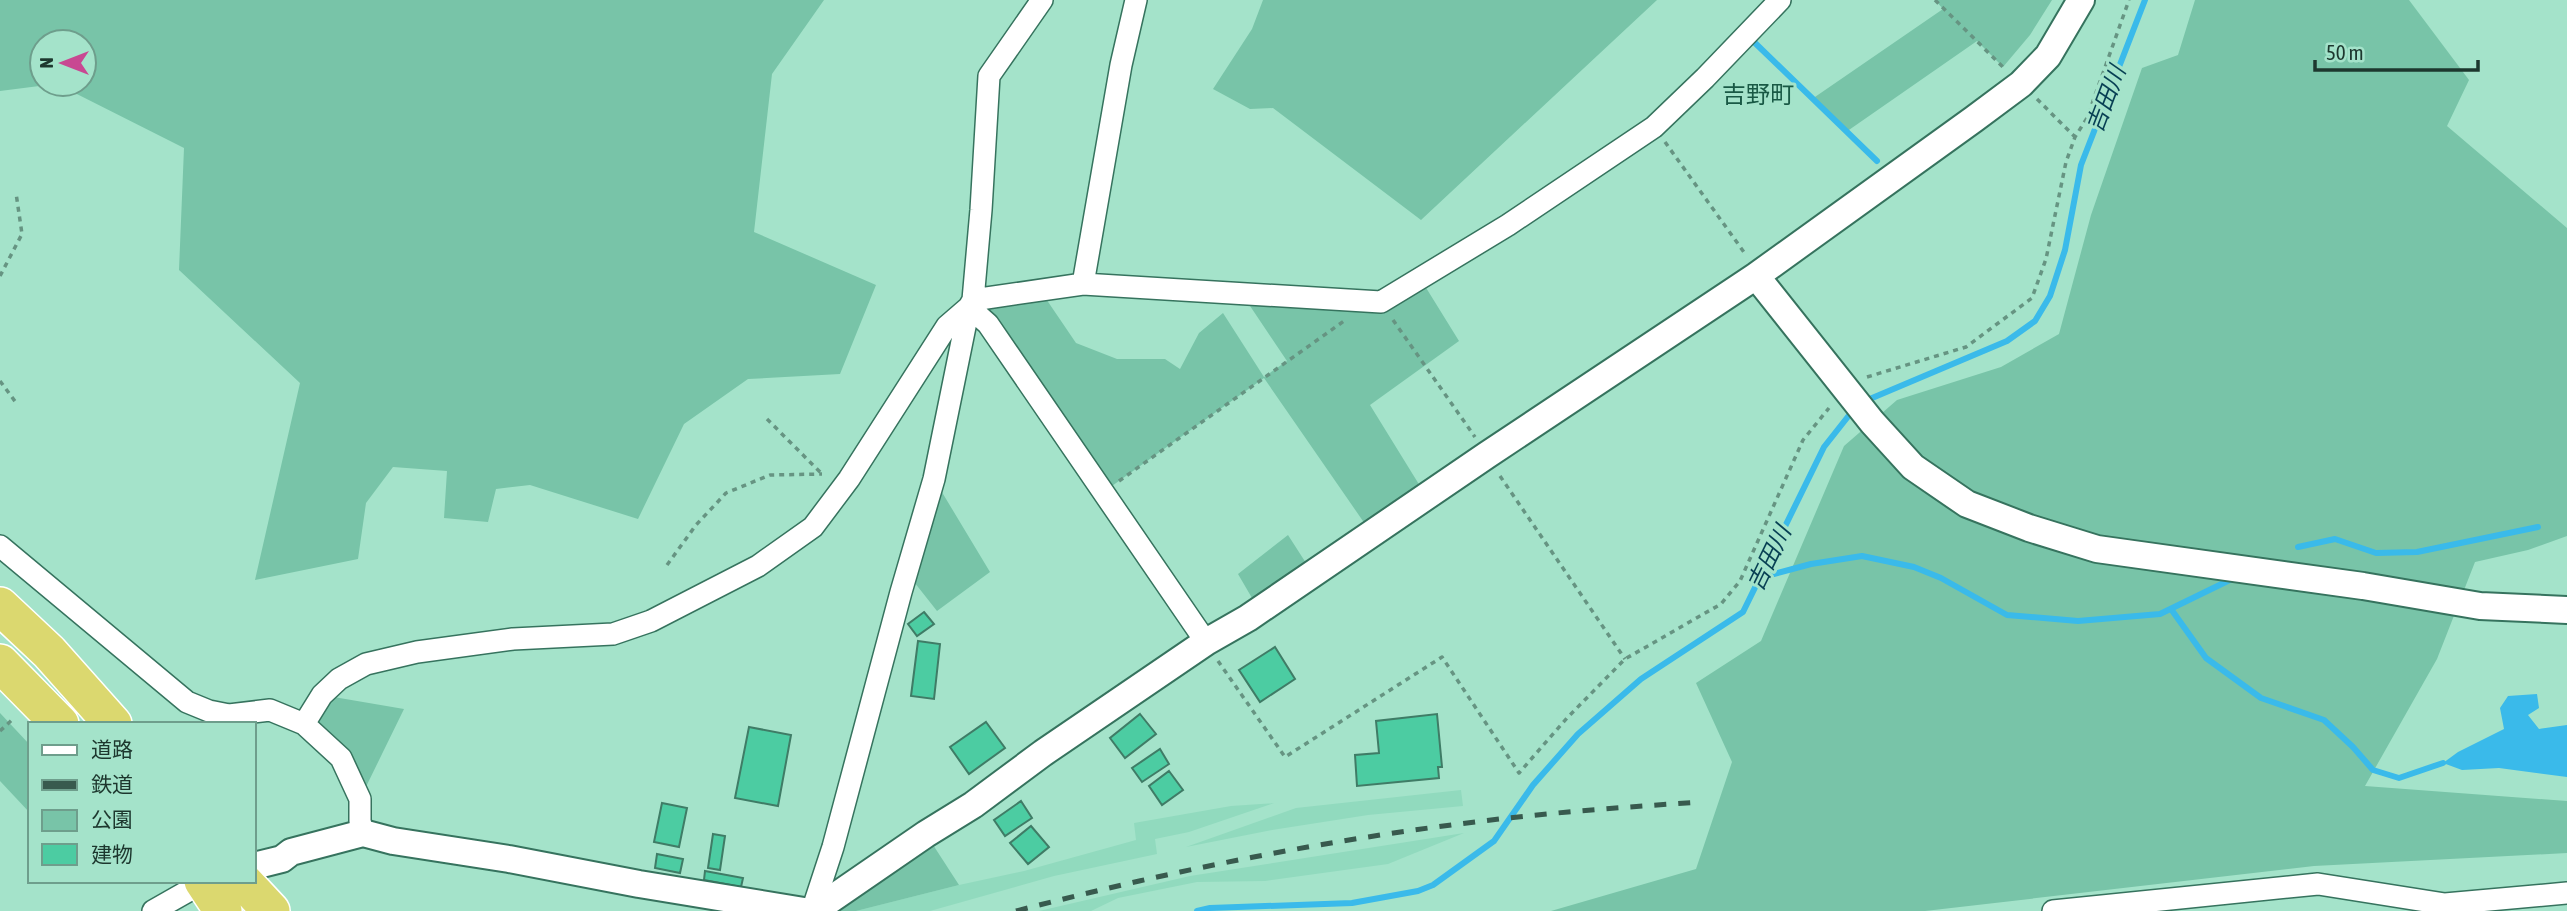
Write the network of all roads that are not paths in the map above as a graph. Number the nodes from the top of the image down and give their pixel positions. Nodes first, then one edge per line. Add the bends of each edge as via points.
1 (1042, 0) edge
2 (1136, 0) edge
3 (1780, 0) edge
4 (2081, 0) edge
5 (1756, 276) junction
6 (1083, 284) junction
7 (971, 304) junction
8 (0, 546) edge
9 (0, 606) edge
10 (2567, 610) edge
11 (1206, 642) junction
12 (0, 663) edge
13 (58, 722) edge
14 (111, 722) edge
15 (304, 724) junction
16 (363, 833) junction
17 (256, 866) edge
18 (245, 883) edge
19 (209, 889) edge
20 (2567, 892) edge
21 (2150, 906) edge
22 (153, 911) edge
23 (271, 911) edge
24 (804, 911) edge
25 (813, 911) edge
26 (2053, 911) edge

1 - 7 street via 989,76
2 - 6 street
3 - 6 street via 1654,127 1508,225 1381,302
4 - 5 street via 2048,56 2021,84
5 - 10 street via 1913,467 1967,504 2097,549 2480,606
5 - 11 street
6 - 7 street
7 - 11 street
7 - 15 street via 947,327 813,527 758,566 651,621 613,634 513,639 366,664 322,695
7 - 25 street via 934,479
8 - 15 street via 187,702 229,715 270,710
9 - 14 highway via 50,652
11 - 25 street
12 - 13 highway
15 - 16 street via 341,758 360,799
16 - 17 street
16 - 24 street
18 - 23 highway
19 - 22 street
20 - 21 street via 2445,904 2318,884
21 - 26 street

